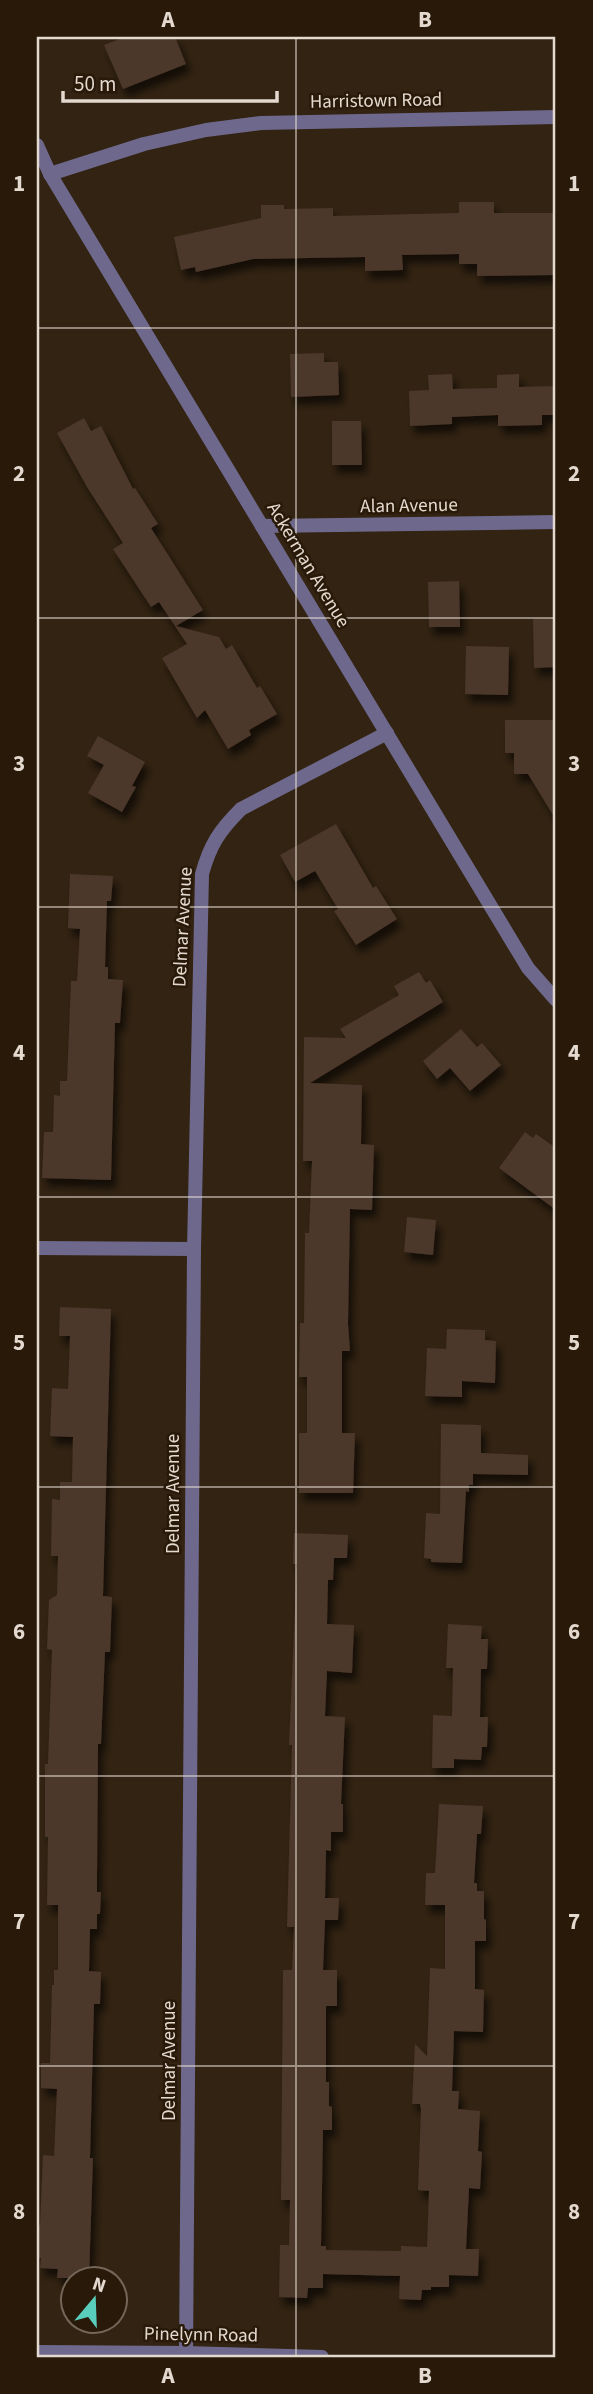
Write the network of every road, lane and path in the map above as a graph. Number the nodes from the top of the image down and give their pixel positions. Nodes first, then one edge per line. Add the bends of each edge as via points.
1 (556, 117) edge
2 (37, 145) edge
3 (44, 177) edge
4 (556, 522) edge
5 (262, 526) junction
6 (387, 733) junction
7 (556, 999) edge
8 (37, 1248) edge
9 (194, 1249) junction
10 (37, 2353) edge
11 (186, 2355) edge
12 (322, 2357) edge

1 - 3 street, Harristown Road via 261,123 144,144
2 - 3 street, Ackerman Avenue
3 - 5 street, Ackerman Avenue
4 - 5 street, Alan Avenue
5 - 6 street, Ackerman Avenue
6 - 7 street, Ackerman Avenue via 528,968
6 - 9 street, Delmar Avenue via 241,810 221,828 209,850 202,874
8 - 9 street
9 - 11 street, Delmar Avenue
10 - 11 street, Pinelynn Road
11 - 12 street, Pinelynn Road

